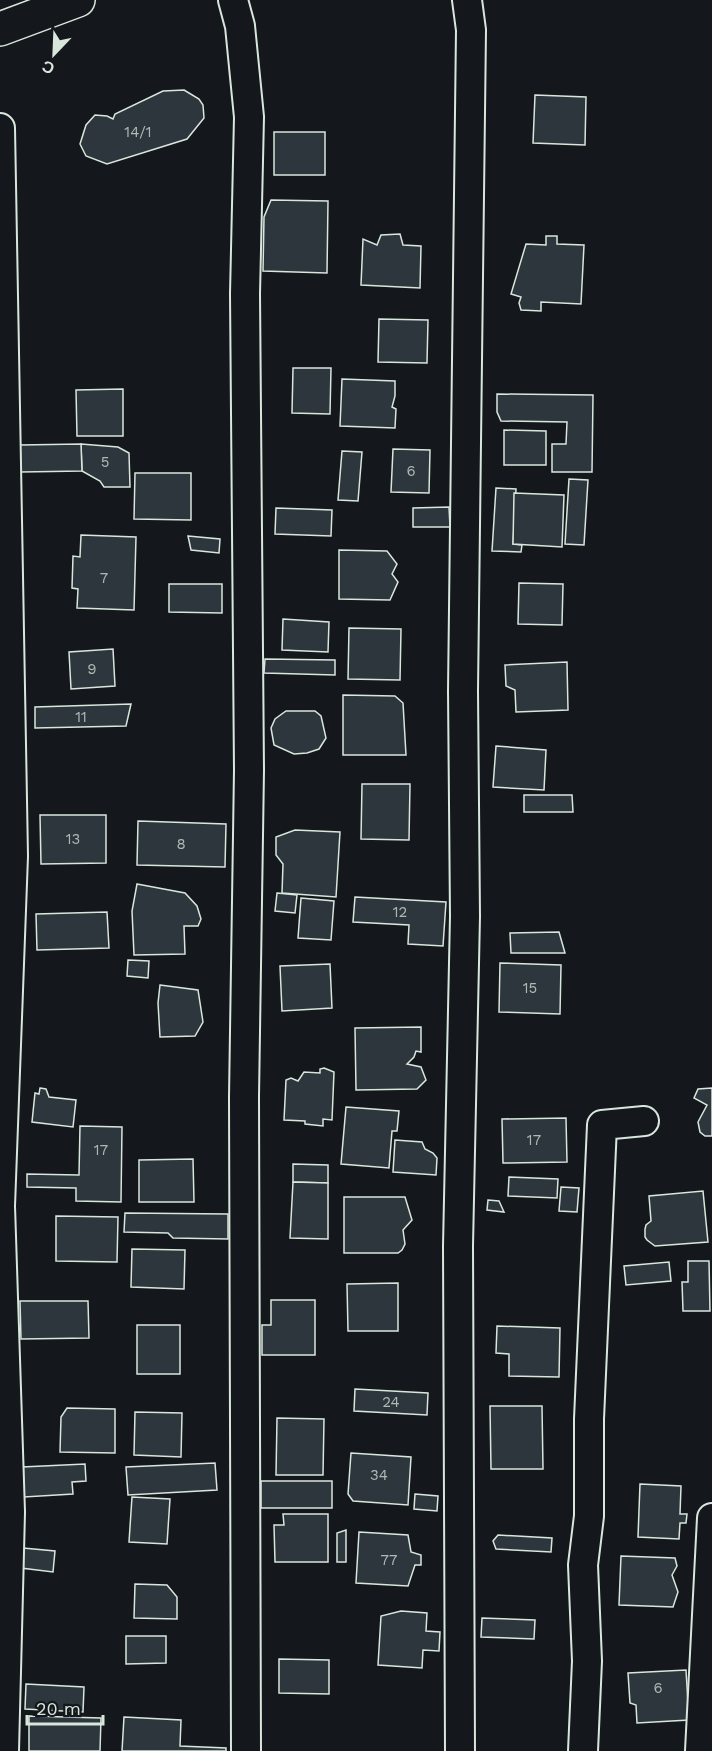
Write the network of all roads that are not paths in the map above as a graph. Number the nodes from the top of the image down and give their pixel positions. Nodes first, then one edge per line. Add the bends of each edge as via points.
1 (78, 0) edge
2 (232, 0) edge
3 (467, 0) edge
4 (0, 28) edge
5 (0, 128) edge
6 (644, 1121) dead end
7 (712, 1518) edge
8 (4, 1751) edge
9 (246, 1751) edge
10 (460, 1751) edge
11 (583, 1751) edge
12 (700, 1751) edge

1 - 4 main road
2 - 9 street via 240,26 249,117 245,294 249,770 244,1097
3 - 10 street via 471,30 463,679 465,916 458,1246
5 - 8 street via 13,856 0,1206 10,1512
6 - 11 street via 602,1125 589,1419 589,1516 583,1565 587,1661
7 - 12 street

